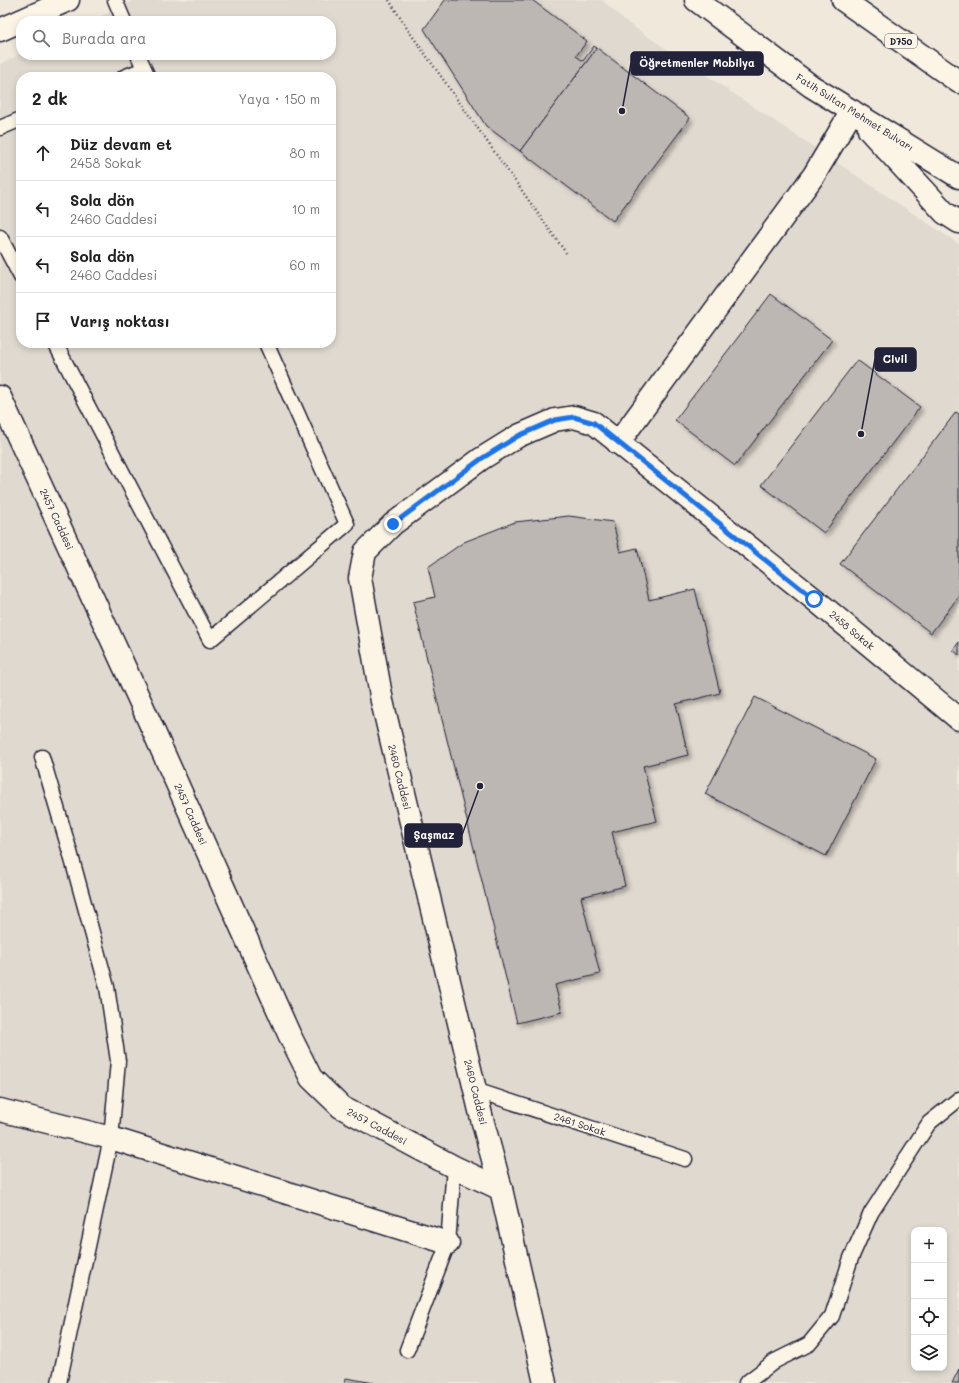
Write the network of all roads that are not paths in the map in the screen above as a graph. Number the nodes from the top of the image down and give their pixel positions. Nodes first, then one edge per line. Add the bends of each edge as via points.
1 (68, 0) edge
2 (115, 0) edge
3 (696, 0) edge
4 (842, 0) edge
5 (32, 16) edge
6 (122, 16) edge
7 (16, 23) edge
8 (0, 30) edge
9 (140, 60) edge
10 (146, 72) edge
11 (959, 82) edge
12 (852, 111) junction
13 (16, 121) edge
14 (0, 128) edge
15 (959, 177) edge
16 (959, 222) edge
17 (0, 237) edge
18 (16, 267) edge
19 (59, 348) edge
20 (268, 348) edge
21 (0, 397) edge
22 (594, 423) joint
23 (618, 443) junction
24 (959, 719) edge
25 (42, 757) dead end
26 (475, 1090) junction
27 (959, 1099) edge
28 (0, 1110) edge
29 (111, 1138) junction
30 (685, 1159) dead end
31 (454, 1167) junction
32 (501, 1189) junction
33 (448, 1243) junction
34 (407, 1350) dead end
35 (59, 1383) edge
36 (545, 1383) edge
37 (746, 1383) edge

1 - 5 main road
2 - 6 lane
3 - 12 main road, Fatih Sultan Mehmet Bulvarı via 811,86
4 - 11 main road, D750
7 - 8 main road
9 - 10 lane
12 - 15 main road, Fatih Sultan Mehmet Bulvarı
12 - 16 main road via 945,213
12 - 23 main road via 814,175
13 - 14 lane
17 - 18 lane
19 - 20 lane via 210,640 347,524
21 - 31 main road, 2457 Caddesi via 311,1078 341,1107
22 - 23 main road, 2458 Sokak
22 - 26 main road, 2460 Caddesi via 574,417 555,420 518,436 481,459 393,524 365,552 360,578 382,701
23 - 24 main road, 2458 Sokak via 814,599
25 - 29 lane via 107,987 118,1061
26 - 30 lane, 2461 Sokak
26 - 32 main road, 2460 Caddesi
27 - 37 lane via 929,1123 871,1213 851,1258 832,1316 809,1344 775,1361
28 - 29 main road
29 - 33 main road
29 - 35 lane
31 - 32 main road, 2457 Caddesi
31 - 33 lane
32 - 36 main road, 2460 Caddesi
33 - 34 lane

